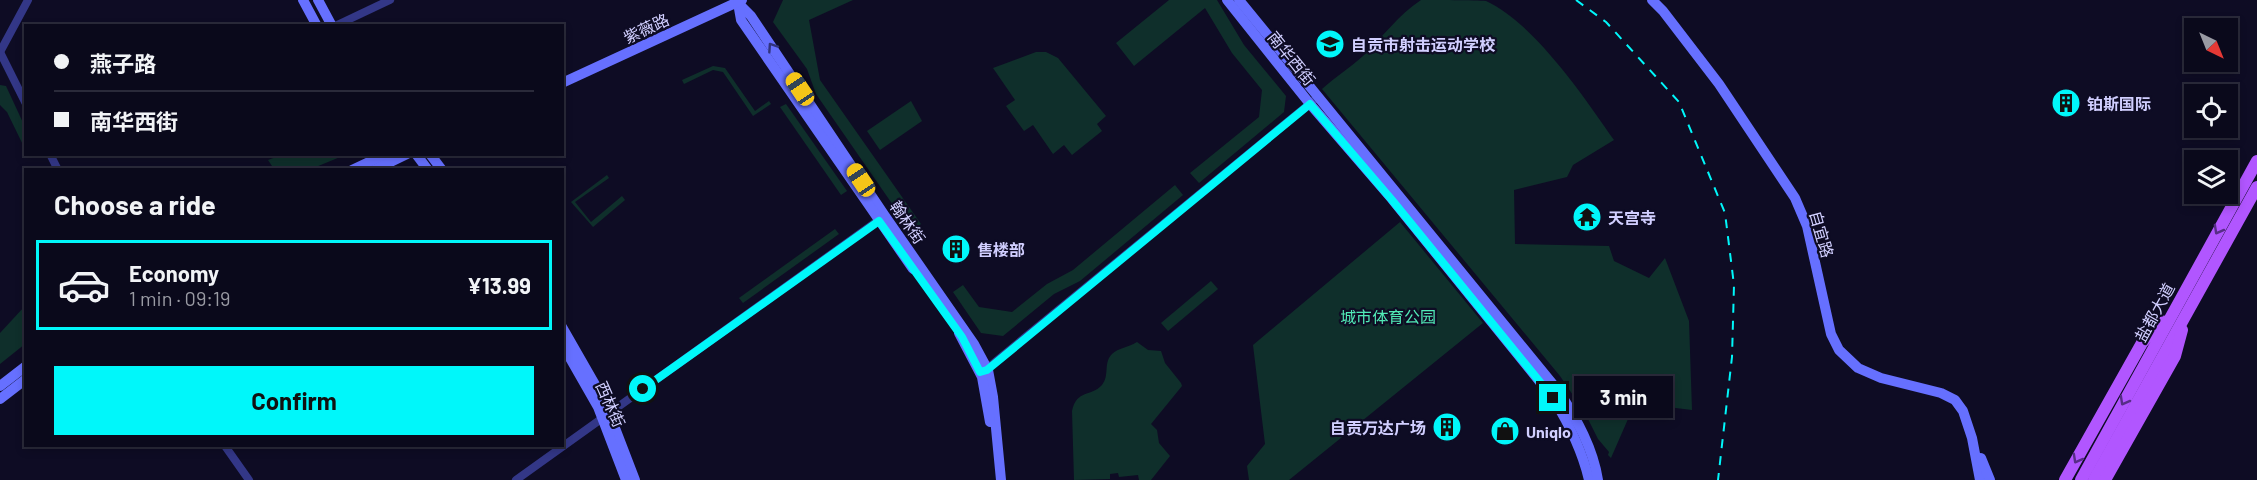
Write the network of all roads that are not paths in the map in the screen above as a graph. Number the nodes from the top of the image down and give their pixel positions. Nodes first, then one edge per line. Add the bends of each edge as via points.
1 (28, 0) edge
2 (303, 0) edge
3 (318, 0) edge
4 (390, 0) edge
5 (1227, 0) edge
6 (1239, 0) edge
7 (1652, 0) edge
8 (739, 1) edge
9 (315, 24) edge
10 (332, 24) edge
11 (337, 24) edge
12 (0, 52) edge
13 (564, 82) edge
14 (24, 100) edge
15 (1314, 101) junction
16 (382, 156) edge
17 (403, 156) edge
18 (2257, 161) edge
19 (356, 168) edge
20 (378, 168) edge
21 (2257, 187) edge
22 (882, 219) junction
23 (2182, 307) junction
24 (564, 330) edge
25 (564, 347) edge
26 (24, 368) edge
27 (983, 371) junction
28 (24, 381) edge
29 (0, 386) edge
30 (0, 399) edge
31 (606, 416) junction
32 (1972, 438) junction
33 (564, 446) edge
34 (226, 447) edge
35 (562, 447) edge
36 (249, 480) edge
37 (516, 480) edge
38 (626, 480) edge
39 (635, 480) edge
40 (995, 480) edge
41 (1001, 480) edge
42 (1589, 480) edge
43 (1598, 480) edge
44 (1980, 480) edge
45 (1990, 480) edge
46 (2065, 480) edge
47 (2081, 480) edge
48 (2094, 480) edge
49 (2105, 480) edge

1 - 12 street
2 - 9 main road
3 - 10 main road
4 - 11 street
5 - 15 main road, 南华西街
6 - 15 main road, 南华西街
7 - 32 main road, 自宜路 via 1719,84 1795,198 1807,226 1831,334 1839,350 1858,368 1881,378 1955,400
8 - 13 main road, 紫薇路
8 - 22 main road, 翰林街
12 - 14 street
15 - 27 street
15 - 42 main road, 南华西街 via 1553,398 1570,425
15 - 43 main road, 南华西街 via 1560,393 1593,455
16 - 19 main road
17 - 20 main road
18 -> 23 main road, 盐都大道
21 - 23 main road, 盐都大道
22 - 27 main road, 翰林街 via 974,344
22 - 31 street
23 -> 46 main road via 2142,343
23 -> 47 main road, 盐都大道
23 - 48 main road, 盐都大道
23 - 49 main road via 2175,356
24 - 31 main road, 西林街 via 586,367
25 - 31 main road, 西林街
26 - 29 main road
27 - 40 main road, 翰林街
27 - 41 main road, 翰林街 via 996,415
28 - 30 main road
31 - 33 street
31 - 38 main road, 西林街
31 - 39 main road, 西林街
32 - 44 main road
32 - 45 main road
34 - 36 street
35 - 37 street

